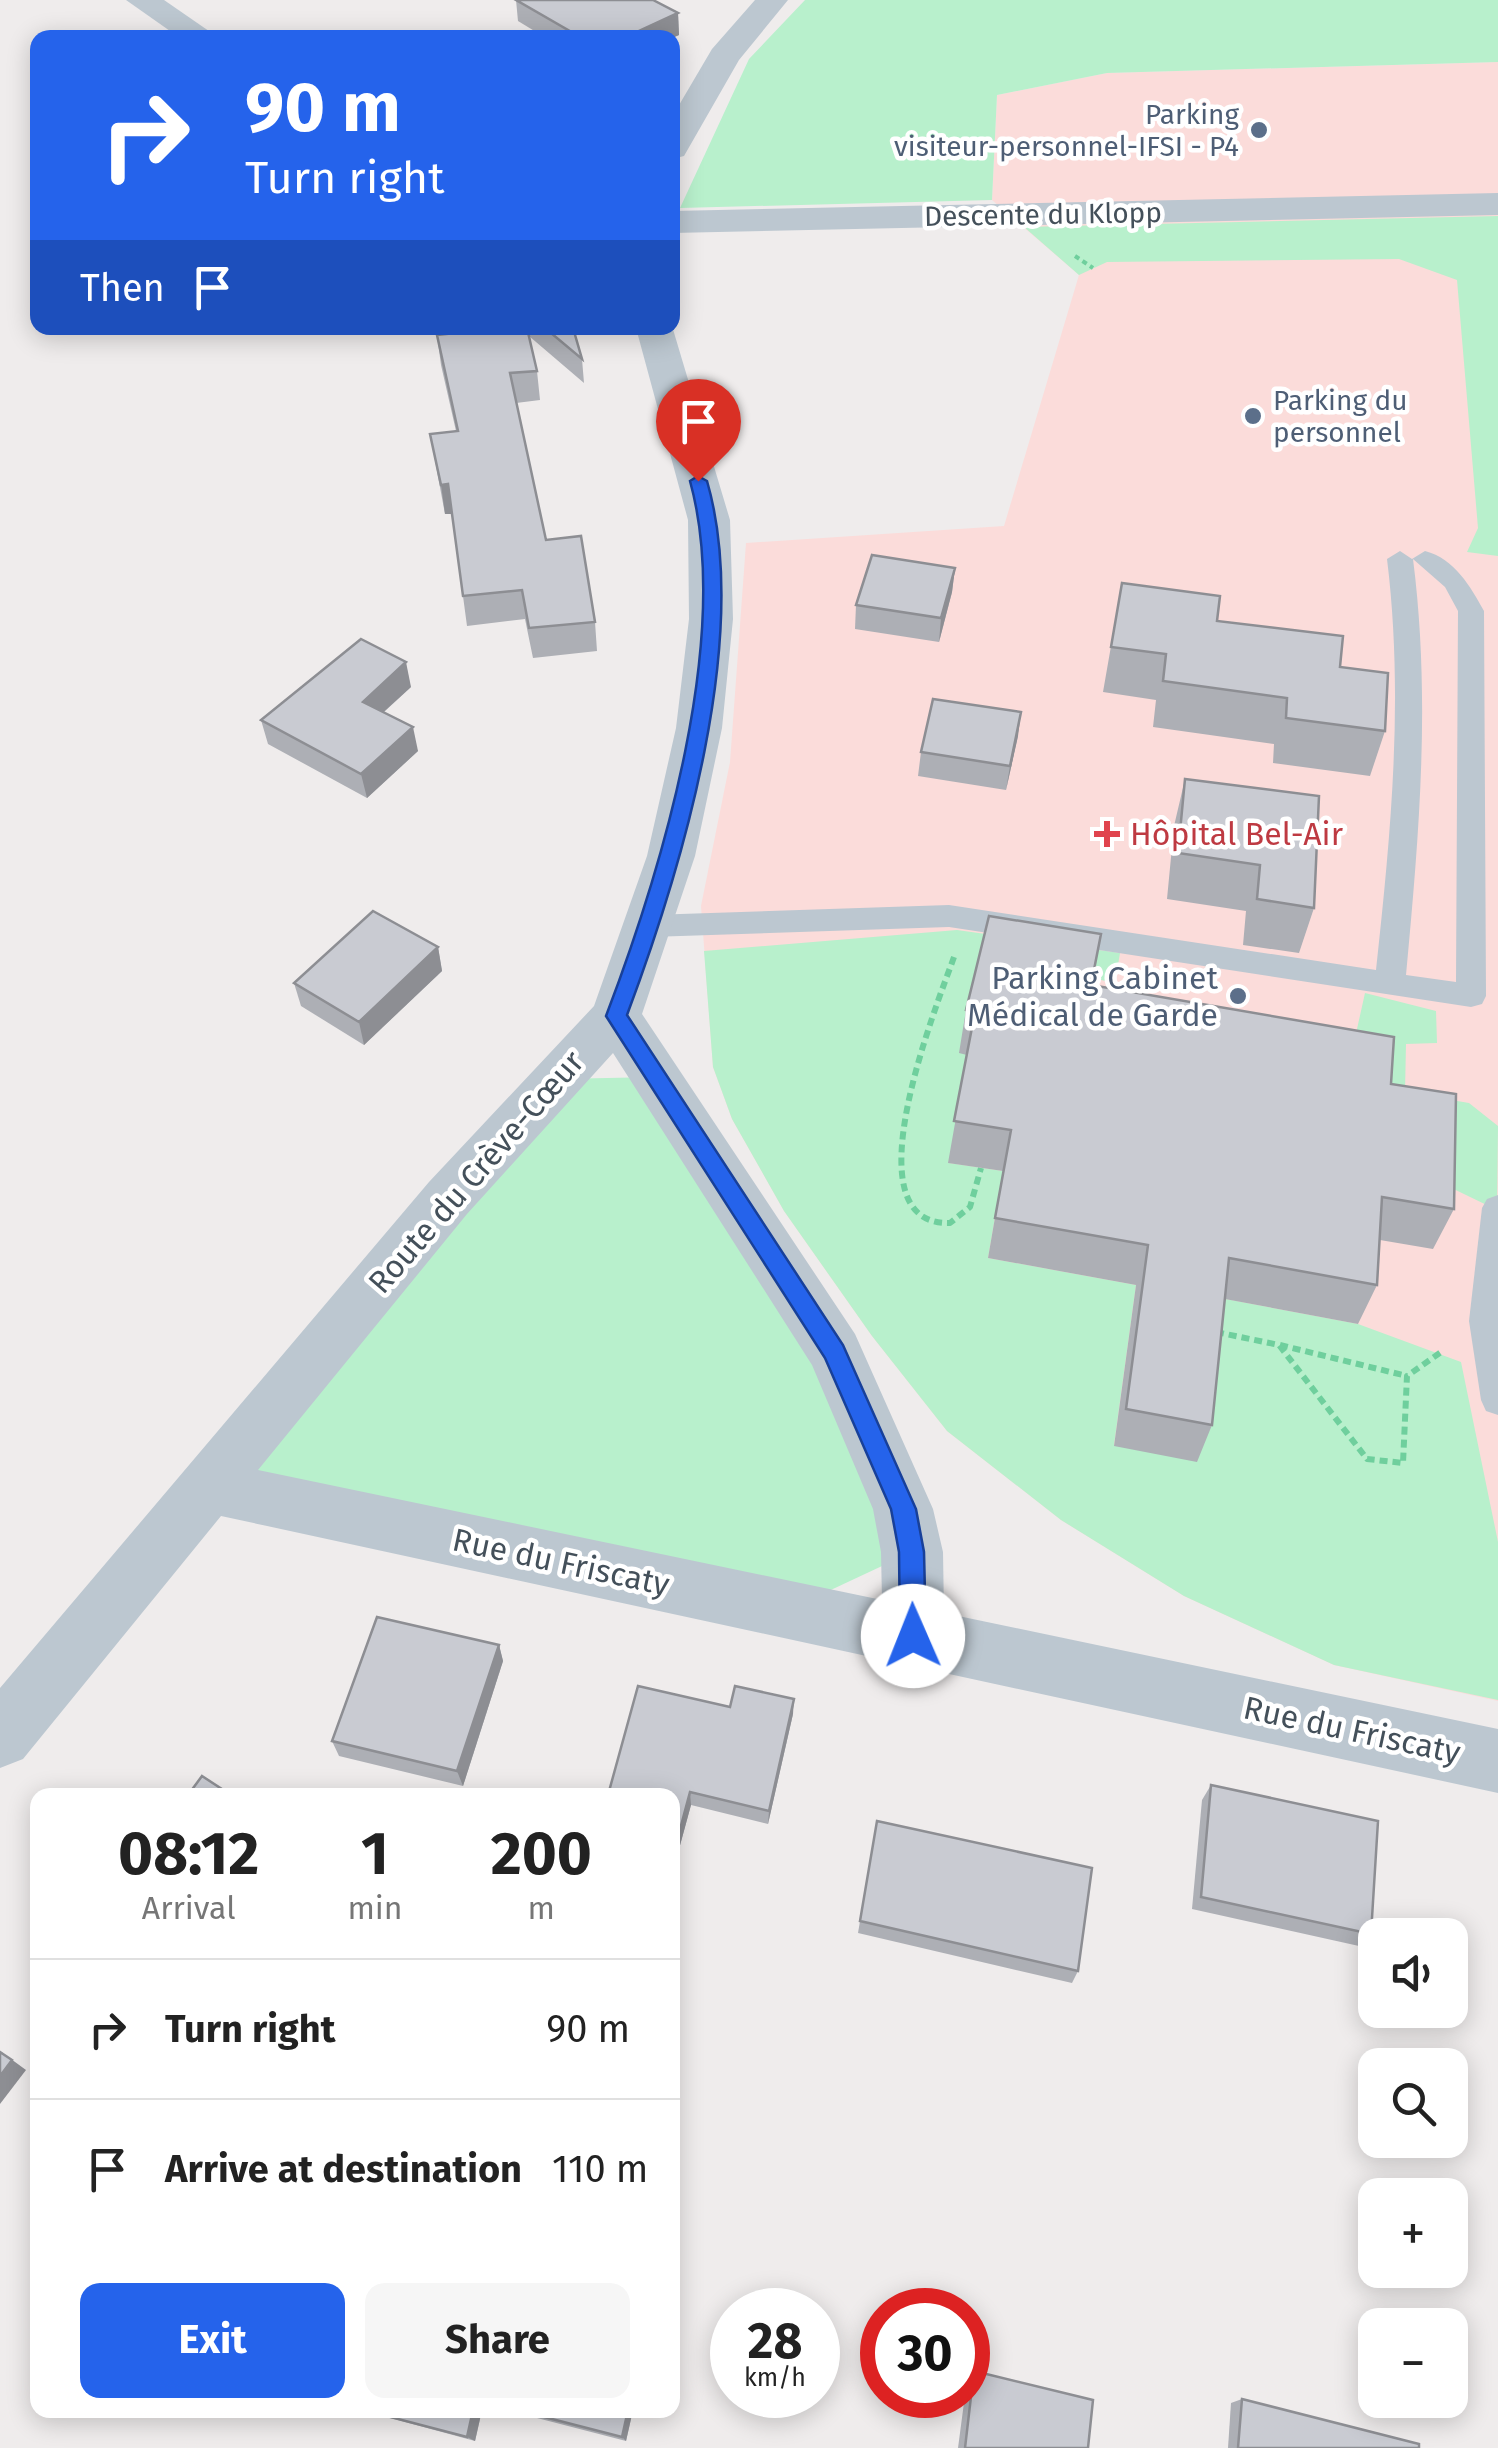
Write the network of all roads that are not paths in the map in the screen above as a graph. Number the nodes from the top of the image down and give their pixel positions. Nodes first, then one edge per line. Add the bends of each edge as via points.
1 (142, 0) edge
2 (772, 0) edge
3 (190, 30) edge
4 (680, 135) edge
5 (1498, 204) edge
6 (680, 222) edge
7 (656, 335) edge
8 (650, 926) junction
9 (1390, 982) junction
10 (1485, 998) edge
11 (616, 1016) junction
12 (1498, 1208) edge
13 (1498, 1400) edge
14 (210, 1487) junction
15 (913, 1636) junction
16 (0, 1737) edge
17 (1498, 1761) edge

1 - 3 street
2 - 4 street via 724,56
5 - 6 street, Descente du Klopp
7 - 8 street, Route du Crève-Cœur via 709,520 711,619 699,728
8 - 9 lane via 966,918
8 - 11 street, Route du Crève-Cœur
9 - 10 lane
9 - 10 lane via 1409,781 1412,559 1455,582 1472,612
11 - 14 street, Route du Crève-Cœur via 448,1198
11 - 15 street via 835,1352 903,1509 912,1552
12 - 13 lane via 1486,1321
14 - 15 street, Rue du Friscaty
14 - 16 street, Route du Crève-Cœur
15 - 17 street, Rue du Friscaty

